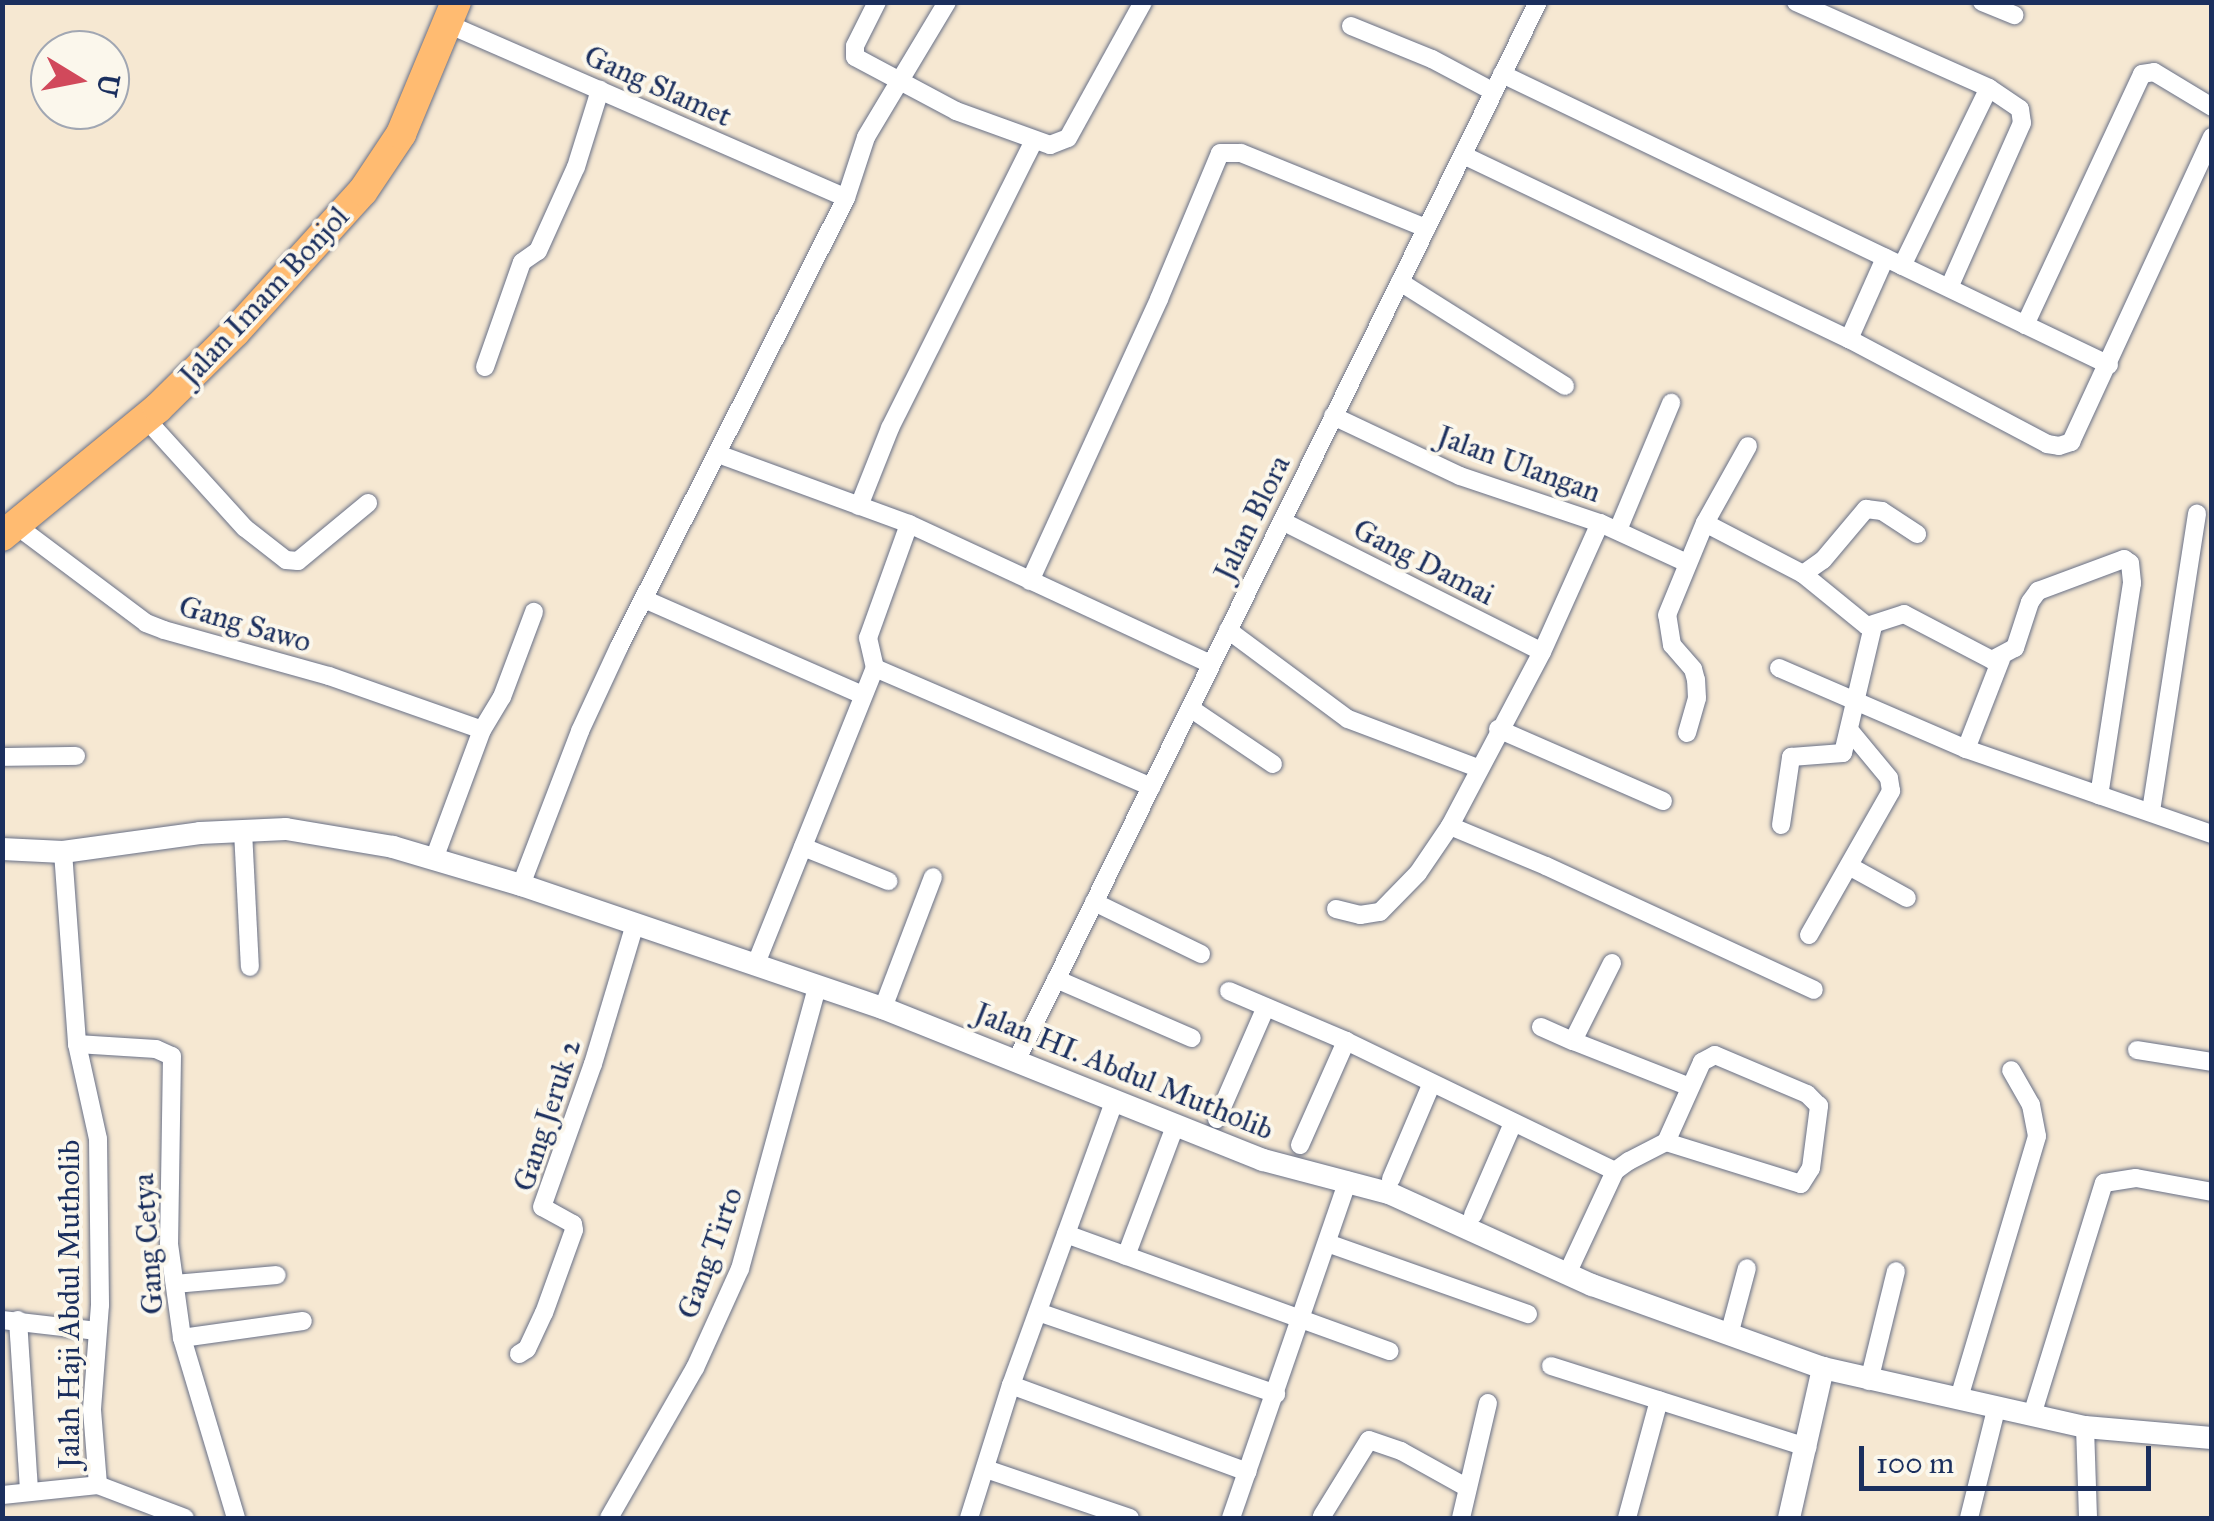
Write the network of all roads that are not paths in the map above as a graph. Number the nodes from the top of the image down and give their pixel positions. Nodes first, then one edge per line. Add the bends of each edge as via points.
1 (877, 2) edge
2 (947, 2) edge
3 (1142, 2) edge
4 (1538, 2) edge
5 (1796, 2) edge
6 (1982, 2) edge
7 (452, 13) edge
8 (2014, 15) dead end
9 (1351, 26) dead end
10 (895, 82) junction
11 (1498, 83) junction
12 (1989, 88) junction
13 (600, 90) junction
14 (2212, 107) edge
15 (2212, 138) edge
16 (1034, 141) junction
17 (1462, 155) junction
18 (846, 198) junction
19 (1426, 228) junction
20 (1893, 262) junction
21 (1400, 282) junction
22 (1949, 288) junction
23 (2025, 325) junction
24 (1849, 340) junction
25 (2109, 365) junction
26 (485, 367) dead end
27 (1564, 386) dead end
28 (1670, 404) dead end
29 (1333, 416) junction
30 (146, 420) junction
31 (1748, 446) dead end
32 (718, 454) junction
33 (368, 503) dead end
34 (859, 506) junction
35 (2197, 514) dead end
36 (1282, 521) junction
37 (1705, 523) junction
38 (909, 524) junction
39 (1609, 526) junction
40 (10, 531) edge
41 (1917, 534) dead end
42 (1687, 562) junction
43 (1803, 574) junction
44 (1030, 581) junction
45 (644, 599) junction
46 (534, 612) dead end
47 (1867, 624) junction
48 (1228, 630) junction
49 (1542, 652) junction
50 (2001, 659) junction
51 (1211, 664) junction
52 (874, 668) junction
53 (1779, 668) dead end
54 (864, 695) junction
55 (1859, 700) junction
56 (1190, 708) junction
57 (1498, 729) junction
58 (482, 730) junction
59 (1850, 731) junction
60 (1687, 733) dead end
61 (1966, 749) junction
62 (76, 756) dead end
63 (2, 757) edge
64 (1273, 764) dead end
65 (1478, 768) junction
66 (1150, 787) junction
67 (2099, 796) junction
68 (1663, 801) dead end
69 (2151, 811) junction
70 (1780, 825) dead end
71 (1450, 826) junction
72 (243, 831) junction
73 (2212, 834) edge
74 (803, 847) junction
75 (2, 850) edge
76 (64, 852) junction
77 (434, 859) junction
78 (1849, 866) junction
79 (933, 877) dead end
80 (888, 881) dead end
81 (521, 885) junction
82 (1907, 898) dead end
83 (1094, 902) junction
84 (1336, 908) dead end
85 (635, 924) junction
86 (1809, 936) dead end
87 (1202, 954) dead end
88 (1612, 963) dead end
89 (756, 966) junction
90 (250, 967) dead end
91 (1056, 979) junction
92 (816, 987) junction
93 (1814, 990) dead end
94 (1229, 991) dead end
95 (1266, 1007) junction
96 (883, 1008) junction
97 (1541, 1027) dead end
98 (1192, 1038) dead end
99 (1346, 1041) junction
100 (1573, 1041) junction
101 (78, 1044) junction
102 (2137, 1050) dead end
103 (1017, 1059) junction
104 (2212, 1062) edge
105 (2011, 1070) dead end
106 (1432, 1083) junction
107 (1690, 1088) junction
108 (1115, 1100) junction
109 (1216, 1119) dead end
110 (1512, 1123) junction
111 (1176, 1124) junction
112 (1666, 1142) junction
113 (1300, 1145) dead end
114 (1616, 1171) junction
115 (1390, 1179) dead end
116 (1348, 1182) junction
117 (2212, 1192) edge
118 (1473, 1214) dead end
119 (1066, 1234) junction
120 (1330, 1244) junction
121 (1126, 1256) junction
122 (1748, 1268) dead end
123 (1896, 1271) dead end
124 (277, 1274) dead end
125 (1566, 1274) junction
126 (175, 1284) junction
127 (1038, 1312) junction
128 (1528, 1314) dead end
129 (10, 1320) edge
130 (1303, 1320) junction
131 (304, 1321) dead end
132 (98, 1332) junction
133 (1729, 1335) junction
134 (182, 1338) junction
135 (1390, 1351) dead end
136 (519, 1354) dead end
137 (1551, 1366) dead end
138 (1823, 1368) junction
139 (1869, 1380) junction
140 (1011, 1385) junction
141 (1276, 1394) junction
142 (1959, 1398) junction
143 (1659, 1400) junction
144 (1488, 1403) dead end
145 (1997, 1406) junction
146 (2032, 1415) junction
147 (2084, 1427) junction
148 (2212, 1438) edge
149 (1806, 1447) junction
150 (986, 1470) junction
151 (1248, 1472) junction
152 (98, 1486) junction
153 (1466, 1488) junction
154 (29, 1490) junction
155 (2, 1495) edge
156 (1322, 1516) edge
157 (185, 1518) edge
158 (236, 1518) edge
159 (609, 1518) edge
160 (969, 1518) edge
161 (1130, 1518) edge
162 (1231, 1518) edge
163 (1461, 1518) edge
164 (1628, 1518) edge
165 (1788, 1518) edge
166 (1969, 1518) edge
167 (2088, 1518) edge

1 - 10 street via 855,57
2 - 10 street
3 - 16 street via 1068,138 1050,145
4 - 11 street, Jalan Blora
5 - 12 street
6 - 8 street
7 - 13 street, Gang Slamet
7 - 30 highway, Jalan Imam Bonjol via 401,134 363,191
9 - 11 street
10 - 16 street
10 - 18 street via 866,137
11 - 17 street, Jalan Blora
11 - 20 street
12 - 20 street
12 - 22 street via 2020,108 2022,123
13 - 18 street, Gang Slamet
13 - 26 street via 576,167 538,251 522,262
14 - 23 street via 2154,72 2142,74
15 - 25 street
16 - 34 street via 890,428
17 - 19 street, Jalan Blora
17 - 24 street
18 - 32 street
19 - 21 street, Jalan Blora
19 - 44 street via 1241,153 1220,153
20 - 22 street
20 - 24 street
21 - 27 street
21 - 29 street, Jalan Blora
22 - 23 street
23 - 25 street
24 - 25 street via 2059,446 2071,442
28 - 39 street
29 - 36 street, Jalan Blora
29 - 39 street, Jalan Ulangan via 1460,476
30 - 33 street via 245,528 292,562
30 - 40 highway, Jalan Imam Bonjol
31 - 37 street
32 - 34 street
32 - 45 street
34 - 38 street
35 - 69 street
36 - 48 street, Jalan Blora
36 - 49 street, Gang Damai
37 - 42 street
37 - 43 street
38 - 44 street
38 - 52 street via 868,638
39 - 42 street, Jalan Ulangan
39 - 49 street
40 - 58 street, Gang Sawo via 146,623 330,676
41 - 43 street via 1882,511 1866,510
42 - 60 street via 1667,615 1672,645 1696,680
43 - 47 street
44 - 51 street
45 - 54 street
45 - 81 street via 580,731
46 - 58 street
47 - 50 street via 1904,614 1982,658
47 - 55 street
48 - 51 street, Jalan Blora
48 - 65 street via 1348,720
49 - 57 street
50 - 61 street
50 - 67 street via 2014,648 2038,591 2117,558 2130,563
51 - 56 street, Jalan Blora
52 - 54 street
52 - 66 street
53 - 55 street
54 - 74 street
55 - 59 street
55 - 61 street
56 - 64 street
56 - 66 street, Jalan Blora
57 - 65 street
57 - 68 street
58 - 77 street
59 - 70 street via 1839,757 1791,756
59 - 78 street via 1892,791
61 - 67 street
62 - 63 street
65 - 71 street
66 - 83 street, Jalan Blora
67 - 69 street
69 - 73 street
71 - 84 street via 1380,912
71 - 93 street
72 - 76 street, Jalan HI. Abdul Mutholib
72 - 77 street, Jalan HI. Abdul Mutholib via 286,829
72 - 90 street
74 - 80 street
74 - 89 street
75 - 76 street, Jalan HI. Abdul Mutholib
76 - 101 street, Jalah Haji Abdul Mutholib
77 - 81 street, Jalan HI. Abdul Mutholib
78 - 82 street
78 - 86 street
79 - 96 street
81 - 85 street, Jalan HI. Abdul Mutholib
83 - 87 street
83 - 91 street, Jalan Blora
85 - 89 street, Jalan HI. Abdul Mutholib
85 - 136 street, Gang Jeruk 2 via 542,1207 574,1230 544,1313
88 - 100 street
89 - 92 street, Jalan HI. Abdul Mutholib
91 - 98 street
91 - 103 street, Jalan Blora
92 - 96 street, Jalan HI. Abdul Mutholib
92 - 159 street, Gang Tirto via 740,1268 695,1368
94 - 95 street
95 - 99 street
95 - 109 street
96 - 103 street, Jalan HI. Abdul Mutholib
97 - 100 street
99 - 106 street
99 - 113 street
100 - 107 street
101 - 126 street, Gang Cetya via 172,1056 169,1244
101 - 132 street, Jalah Haji Abdul Mutholib via 98,1139
102 - 104 street
103 - 108 street, Jalan HI. Abdul Mutholib
105 - 142 street via 2031,1105 2037,1136
106 - 110 street
106 - 115 street
107 - 112 street
107 - 112 street via 1702,1062 1722,1055 1807,1094 1820,1112 1810,1168 1801,1184 1791,1184
108 - 111 street, Jalan HI. Abdul Mutholib
108 - 119 street
110 - 114 street
110 - 118 street
111 - 116 street, Jalan HI. Abdul Mutholib via 1296,1172
111 - 121 street
112 - 114 street
114 - 125 street
116 - 120 street
116 - 125 street, Jalan HI. Abdul Mutholib
117 - 146 street via 2136,1178 2104,1183
119 - 121 street
119 - 127 street
120 - 128 street
120 - 130 street
121 - 130 street
122 - 133 street
123 - 139 street
124 - 126 street
125 - 133 street, Jalan HI. Abdul Mutholib
126 - 134 street, Gang Cetya
127 - 140 street
127 - 141 street
129 - 132 street
129 - 154 street
130 - 135 street
130 - 141 street
131 - 134 street
132 - 152 street, Jalah Haji Abdul Mutholib via 92,1410
133 - 138 street, Jalan HI. Abdul Mutholib
134 - 158 street, Gang Cetya
137 - 143 street
138 - 139 street, Jalan HI. Abdul Mutholib
138 - 149 street
139 - 142 street, Jalan HI. Abdul Mutholib
140 - 150 street
140 - 151 street
141 - 151 street
142 - 145 street, Jalan HI. Abdul Mutholib
143 - 149 street
143 - 164 street
144 - 153 street
145 - 146 street, Jalan HI. Abdul Mutholib
145 - 166 street
146 - 147 street, Jalan HI. Abdul Mutholib
147 - 148 street, Jalan HI. Abdul Mutholib
147 - 167 street
149 - 165 street
150 - 160 street
150 - 161 street
151 - 162 street
152 - 154 street
152 - 157 street, Jalah Haji Abdul Mutholib
153 - 156 street via 1369,1440
153 - 163 street
154 - 155 street

